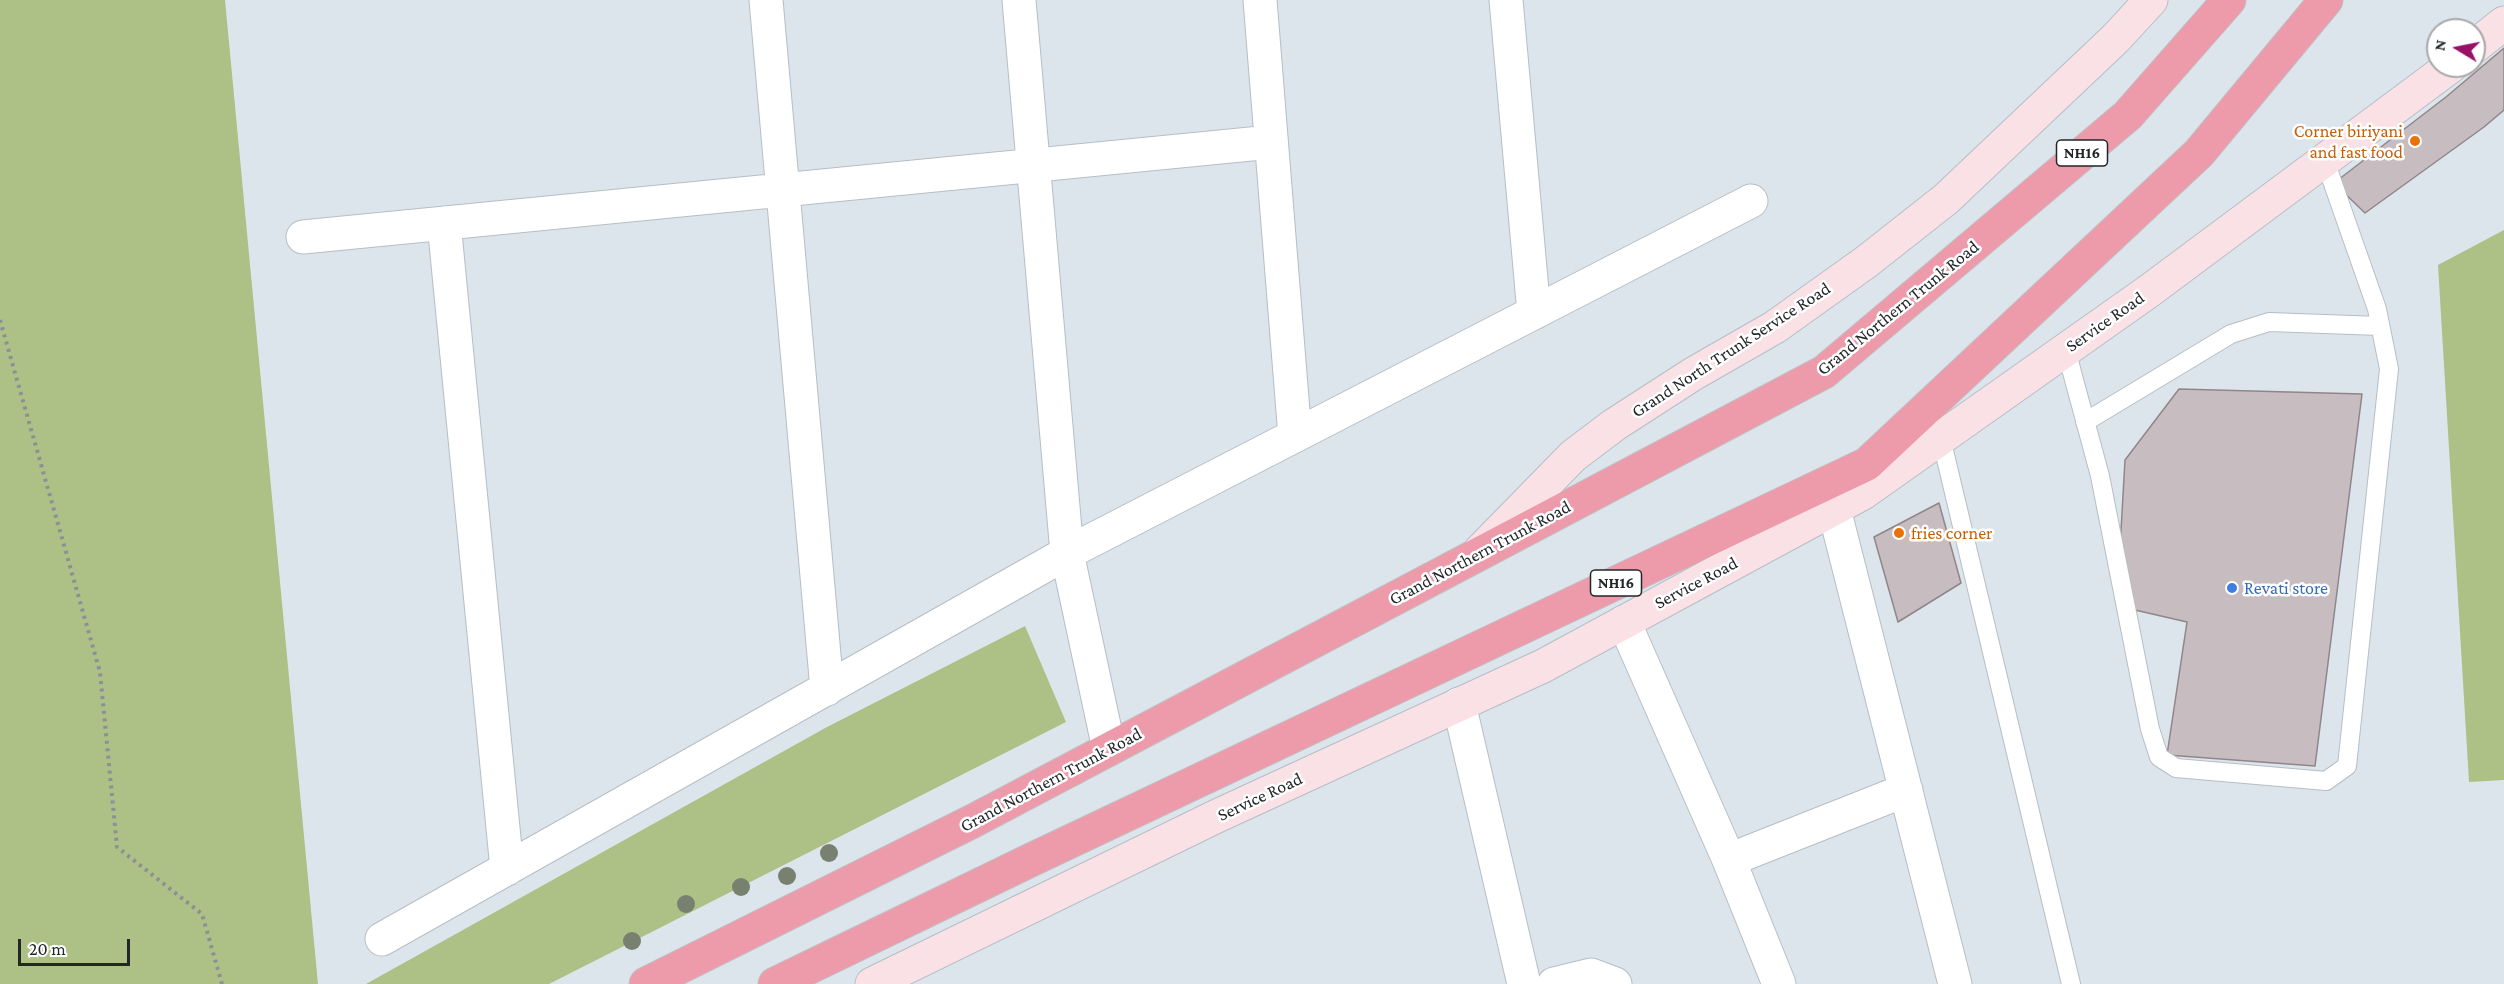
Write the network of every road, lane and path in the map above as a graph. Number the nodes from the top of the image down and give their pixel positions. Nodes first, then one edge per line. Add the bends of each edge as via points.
1 (766, 0) edge
2 (1019, 0) edge
3 (1260, 0) edge
4 (1506, 0) edge
5 (2151, 0) edge
6 (2229, 0) edge
7 (2325, 0) edge
8 (2504, 23) edge
9 (2486, 37) edge
10 (2435, 78) edge
11 (1271, 142) junction
12 (2325, 160) junction
13 (1033, 166) junction
14 (783, 190) junction
15 (1751, 201) dead end
16 (444, 223) junction
17 (303, 237) dead end
18 (1534, 313) junction
19 (0, 320) edge
20 (2380, 326) junction
21 (2066, 350) junction
22 (2085, 422) junction
23 (1295, 436) junction
24 (1941, 438) junction
25 (1833, 509) junction
26 (1067, 553) junction
27 (1472, 558) junction
28 (1624, 622) junction
29 (827, 689) junction
30 (1459, 705) junction
31 (1109, 749) junction
32 (1906, 790) junction
33 (1729, 860) junction
34 (507, 869) junction
35 (382, 939) dead end
36 (222, 984) edge
37 (646, 984) edge
38 (776, 984) edge
39 (872, 984) edge
40 (1524, 984) edge
41 (1554, 984) edge
42 (1615, 984) edge
43 (1779, 984) edge
44 (1955, 984) edge
45 (2072, 984) edge

1 - 14 street
2 - 13 street
3 - 11 street
4 - 18 street
5 - 27 street, Grand North Trunk Service Road via 1946,199 1775,327 1683,380 1573,456
6 - 27 highway, Grand Northern Trunk Road / NH16 via 2128,115 1824,372
7 - 38 highway, NH16 via 2199,153 1867,464
8 - 9 street
10 - 12 street, Service Road
11 - 13 street
11 - 23 street
12 - 20 lane
12 - 21 street, Service Road
13 - 14 street
13 - 26 street
14 - 16 street
14 - 29 street
15 - 18 street
16 - 17 street
16 - 34 street
18 - 23 street
19 - 36 path via 100,672 117,848 202,915
20 - 22 lane via 2269,322 2231,334
20 - 22 lane via 2389,369 2347,766 2326,781 2176,768 2159,757
21 - 22 lane
21 - 24 street, Service Road
23 - 26 street
24 - 25 street, Service Road via 1863,493
24 - 45 lane
25 - 28 street, Service Road
25 - 32 street
26 - 29 street
26 - 31 street
27 - 31 highway, Grand Northern Trunk Road / NH16
28 - 30 street, Service Road
28 - 33 street
29 - 34 street
30 - 39 street, Service Road via 1207,821
30 - 40 street
31 - 37 highway, Grand Northern Trunk Road / NH16
32 - 33 street
32 - 44 street
33 - 43 street
34 - 35 street
41 - 42 street via 1591,975

